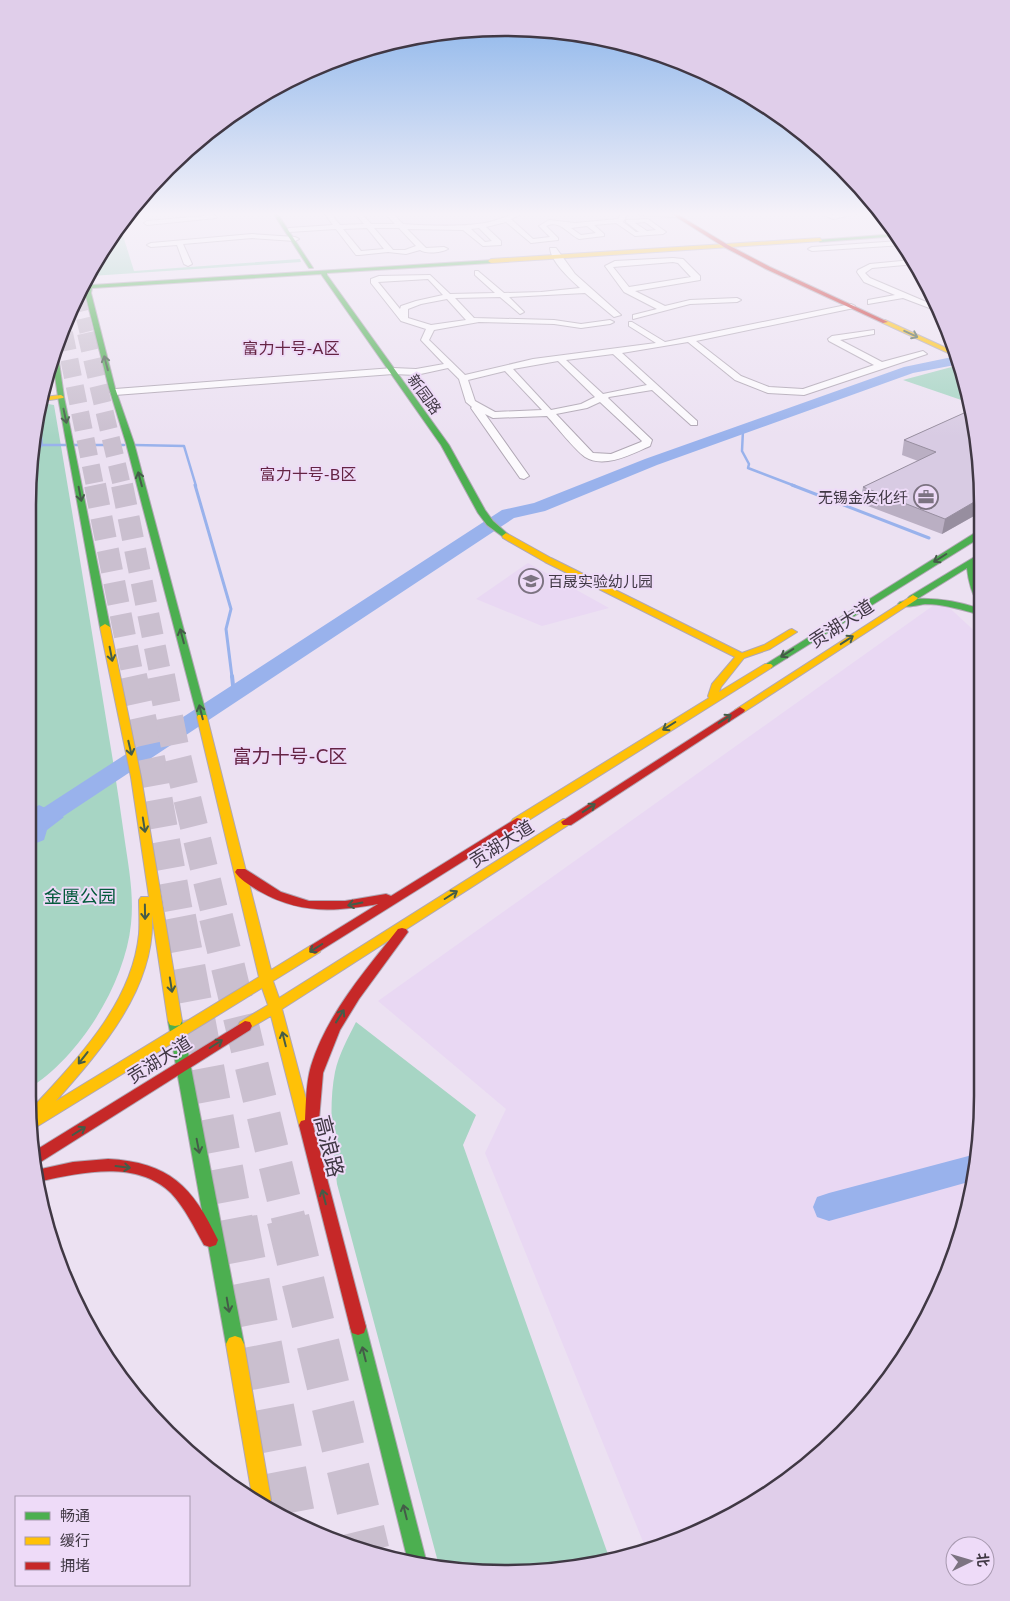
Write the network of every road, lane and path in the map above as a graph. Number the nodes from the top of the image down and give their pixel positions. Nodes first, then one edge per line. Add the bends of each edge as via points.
1 (333, 288) edge
2 (379, 288) edge
3 (440, 288) edge
4 (493, 288) edge
5 (585, 288) edge
6 (640, 288) edge
7 (811, 288) edge
8 (886, 288) edge
9 (587, 290) junction
10 (627, 290) joint
11 (88, 292) edge
12 (500, 295) junction
13 (904, 295) junction
14 (448, 296) junction
15 (737, 300) dead end
16 (868, 300) joint
17 (928, 305) edge
18 (851, 306) junction
19 (662, 308) junction
20 (888, 310) dead end
21 (520, 312) dead end
22 (617, 315) junction
23 (404, 319) junction
24 (634, 320) junction
25 (472, 321) junction
26 (617, 323) junction
27 (431, 328) junction
28 (871, 332) dead end
29 (689, 339) junction
30 (664, 345) junction
31 (615, 351) junction
32 (948, 351) edge
33 (923, 354) dead end
34 (560, 359) junction
35 (450, 365) junction
36 (881, 365) junction
37 (57, 368) edge
38 (507, 368) junction
39 (392, 371) junction
40 (463, 378) junction
41 (654, 386) junction
42 (115, 392) junction
43 (50, 393) edge
44 (61, 397) junction
45 (49, 398) edge
46 (601, 398) junction
47 (471, 402) junction
48 (548, 413) junction
49 (694, 423) dead end
50 (524, 476) dead end
51 (974, 537) edge
52 (974, 560) edge
53 (974, 568) edge
54 (974, 583) edge
55 (903, 604) junction
56 (974, 609) edge
57 (834, 610) dead end
58 (847, 616) junction
59 (805, 624) dead end
60 (742, 655) junction
61 (712, 699) junction
62 (151, 864) junction
63 (241, 872) junction
64 (402, 894) junction
65 (410, 921) junction
66 (266, 978) junction
67 (276, 1006) junction
68 (177, 1035) junction
69 (182, 1065) junction
70 (37, 1115) edge
71 (37, 1118) edge
72 (40, 1156) edge
73 (315, 1164) junction
74 (43, 1174) edge
75 (220, 1259) junction
76 (261, 1496) edge
77 (416, 1556) edge

1 - 39 main road, 新园路
2 - 23 street
3 - 14 street
4 - 12 street
5 - 9 street
6 - 10 street
7 - 18 main road
8 - 13 street
9 - 12 street
9 - 22 street
10 - 19 street
42 -> 11 main road, 高浪路
12 - 14 street
12 - 21 street
13 - 16 street
13 - 17 street
14 - 23 street via 420,300 404,308
14 - 25 street
15 - 19 street via 690,302
16 - 20 main road
18 - 29 street
18 -> 32 main road
19 - 24 street
22 - 24 street
22 - 26 street via 610,317
23 - 27 street
24 - 26 street
24 - 30 street
25 - 26 street via 529,320 581,326
25 - 27 street
27 - 35 street via 425,340
28 - 36 street via 832,339
29 - 30 street
29 - 36 street via 738,378 768,390 804,392
30 - 31 street
31 - 34 street
31 - 41 street
33 - 36 street
34 - 38 street
34 - 46 street
35 - 39 street via 416,372
35 - 40 street
37 - 44 main road
38 - 40 street
38 - 48 street
39 - 42 street
39 - 60 main road, 新园路 via 447,445 483,511 505,534
40 - 47 street
41 - 46 street
41 - 49 street
63 -> 42 main road, 高浪路 via 194,683
43 - 44 main road
44 - 45 main road
44 -> 62 main road
46 - 48 street via 584,406
46 - 48 street via 648,440 646,444 600,459 589,455
47 - 48 street via 493,415
47 - 50 street
51 -> 58 main road, 贡湖大道
52 - 55 main road, 贡湖大道
53 - 54 main road
55 - 56 main road via 941,600
65 -> 55 main road, 贡湖大道
57 - 58 main road
58 -> 61 main road, 贡湖大道
59 - 60 main road via 767,647
60 - 61 main road via 716,686
61 -> 64 main road, 贡湖大道
62 -> 68 main road
62 -> 70 main road via 145,893 145,940 137,970 98,1038
64 -> 63 main road via 345,906 304,905 258,888
63 - 66 main road, 高浪路
64 -> 66 main road, 贡湖大道
65 - 67 main road, 贡湖大道
73 -> 65 main road via 312,1108 315,1077 324,1045 340,1016
66 - 67 main road, 高浪路
66 - 68 main road, 贡湖大道
69 -> 67 main road, 贡湖大道
73 -> 67 main road, 高浪路
68 - 69 main road
68 - 71 main road, 贡湖大道
72 -> 69 main road, 贡湖大道
69 -> 75 main road
77 -> 73 main road, 高浪路
74 -> 75 main road via 114,1166 138,1169 165,1179 186,1201
75 -> 76 main road

